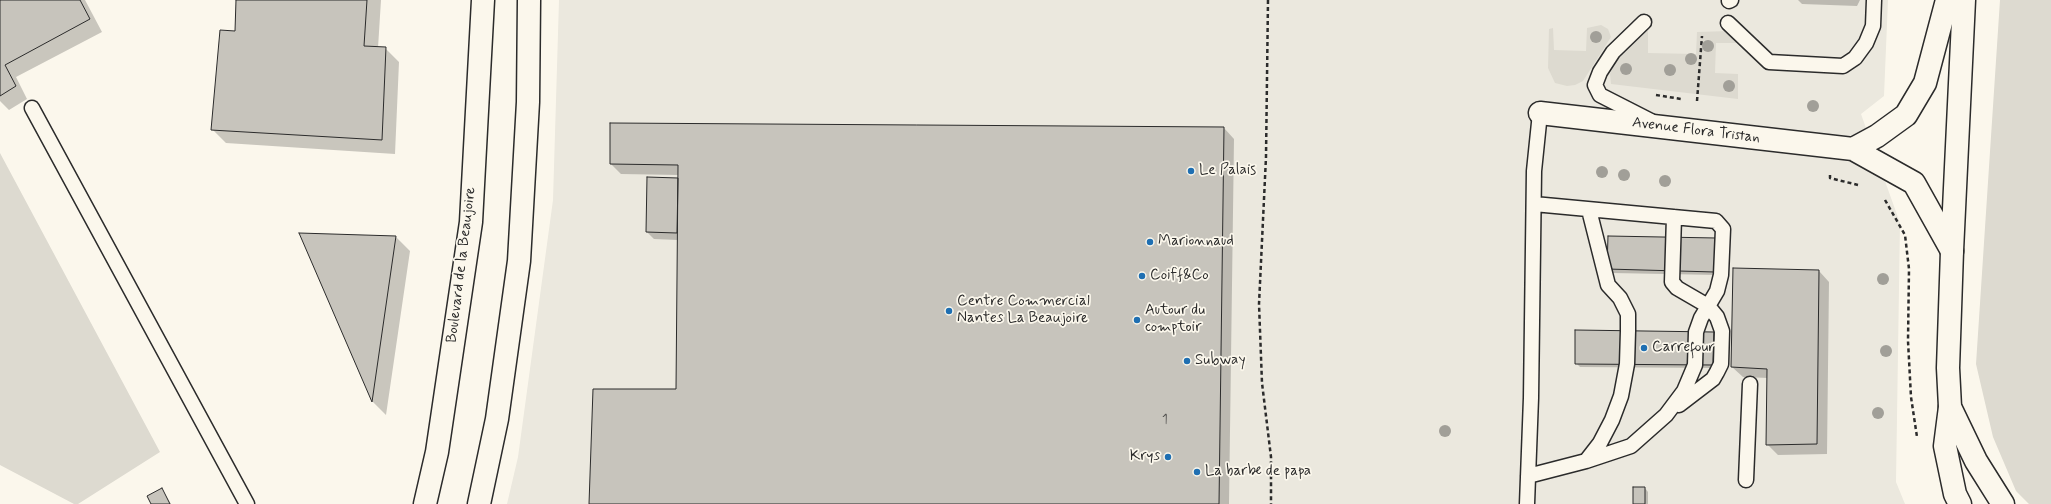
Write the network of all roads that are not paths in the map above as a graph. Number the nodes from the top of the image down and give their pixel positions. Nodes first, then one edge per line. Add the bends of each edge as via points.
1 (482, 0) edge
2 (529, 0) edge
3 (1874, 0) edge
4 (1947, 0) edge
5 (1964, 0) edge
6 (1644, 22) dead end
7 (1728, 24) dead end
8 (32, 108) dead end
9 (1540, 113) joint
10 (1662, 127) junction
11 (1844, 149) junction
12 (1534, 204) junction
13 (1589, 210) junction
14 (1674, 217) junction
15 (1952, 251) junction
16 (1708, 306) junction
17 (1750, 384) dead end
18 (1950, 407) junction
19 (1666, 415) junction
20 (1586, 461) junction
21 (1528, 476) junction
22 (1746, 480) dead end
23 (247, 504) edge
24 (424, 504) edge
25 (479, 504) edge
26 (1527, 504) edge
27 (1960, 504) edge
28 (2003, 504) edge

1 - 24 main road, Boulevard de la Beaujoire via 471,222 437,452
2 - 25 main road via 528,102 519,261 497,419
3 - 7 lane via 1874,26 1856,58 1843,66 1769,62
4 - 11 main road via 1925,82 1906,115 1877,136
5 - 15 main road
6 - 10 lane via 1613,52 1600,72 1595,86 1600,95
8 - 23 lane
9 - 10 main road, Avenue Flora Tristan
9 - 12 lane via 1534,171
10 - 11 main road, Avenue Flora Tristan
11 - 15 main road, Avenue Flora Tristan via 1914,183
12 - 13 lane
12 - 21 lane
13 - 14 lane
13 - 20 lane via 1608,285 1620,298 1628,314 1628,331 1627,364 1621,396 1600,443
14 - 16 lane via 1672,282 1677,288
14 - 16 lane via 1716,221 1723,229 1721,274 1717,291
15 - 18 main road via 1948,368
16 - 19 lane via 1696,332 1695,365 1691,378
16 - 19 lane via 1717,317 1722,331 1721,364 1713,379
17 - 22 lane
18 - 27 main road via 1944,446 1955,494
18 - 28 main road via 1976,461
19 - 20 lane via 1631,446
20 - 21 lane
21 - 26 lane

